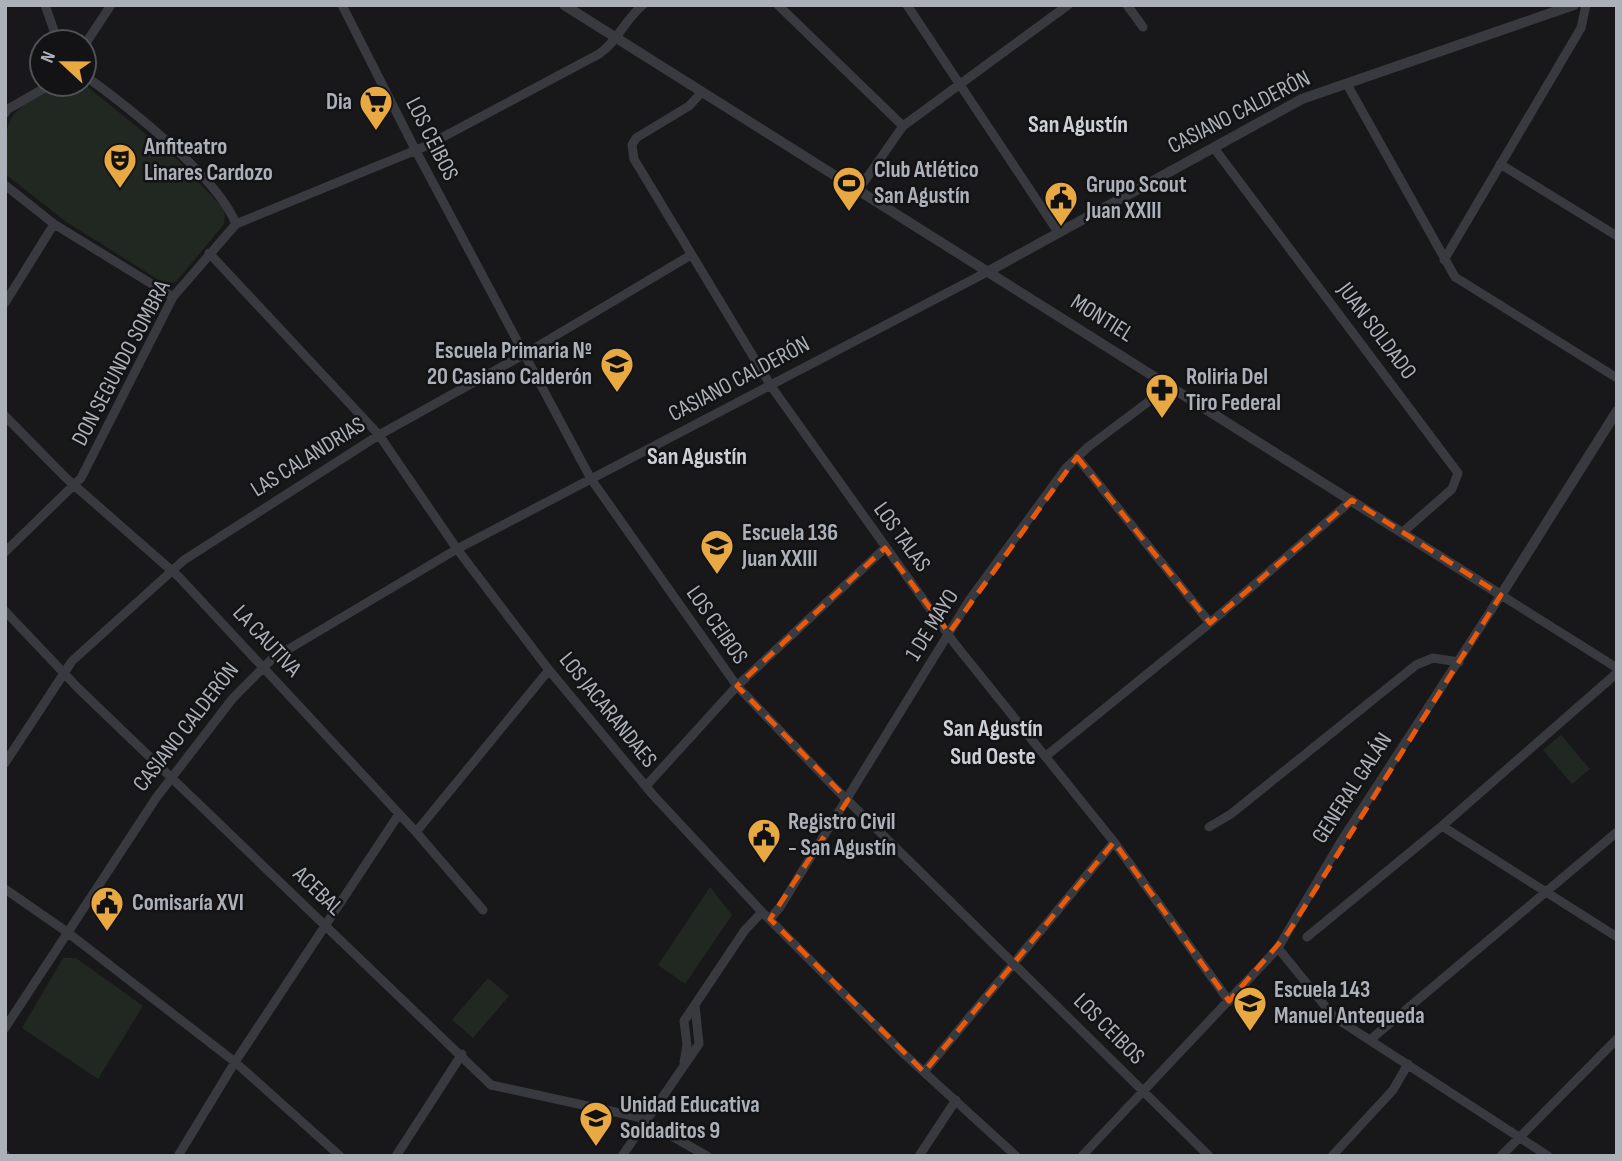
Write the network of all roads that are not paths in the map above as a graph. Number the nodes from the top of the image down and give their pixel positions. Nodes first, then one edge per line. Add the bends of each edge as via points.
1 (45, 5) edge
2 (111, 5) edge
3 (342, 5) edge
4 (564, 5) edge
5 (778, 5) edge
6 (907, 5) edge
7 (1069, 5) edge
8 (1127, 5) edge
9 (1574, 5) edge
10 (1586, 5) edge
11 (637, 7) edge
12 (1143, 27) dead end
13 (53, 28) edge
14 (96, 28) edge
15 (616, 38) junction
16 (960, 85) junction
17 (1348, 86) junction
18 (98, 87) edge
19 (702, 92) junction
20 (28, 97) edge
21 (6, 109) edge
22 (903, 126) junction
23 (1214, 148) junction
24 (416, 151) junction
25 (1500, 164) junction
26 (5, 185) edge
27 (859, 189) junction
28 (54, 224) junction
29 (236, 224) junction
30 (1058, 232) junction
31 (1617, 236) edge
32 (209, 253) junction
33 (691, 255) junction
34 (1444, 260) junction
35 (989, 271) junction
36 (173, 297) junction
37 (5, 303) edge
38 (523, 355) junction
39 (1617, 378) edge
40 (1164, 382) junction
41 (771, 386) junction
42 (1617, 411) edge
43 (5, 416) edge
44 (379, 435) junction
45 (1077, 457) junction
46 (591, 479) junction
47 (75, 486) junction
48 (1352, 500) junction
49 (1403, 532) junction
50 (886, 548) junction
51 (457, 549) junction
52 (5, 552) edge
53 (172, 570) junction
54 (1501, 595) junction
55 (5, 611) edge
56 (1210, 623) junction
57 (949, 633) junction
58 (1459, 662) junction
59 (264, 665) junction
60 (549, 670) junction
61 (1617, 670) edge
62 (63, 671) junction
63 (737, 686) junction
64 (1046, 755) junction
65 (5, 763) edge
66 (172, 777) junction
67 (646, 786) junction
68 (848, 800) junction
69 (399, 814) junction
70 (1442, 826) junction
71 (1209, 827) dead end
72 (416, 832) junction
73 (1617, 832) edge
74 (1114, 842) junction
75 (5, 889) edge
76 (1548, 893) junction
77 (482, 910) dead end
78 (766, 915) junction
79 (326, 925) junction
80 (67, 932) junction
81 (1307, 937) dead end
82 (1617, 937) edge
83 (1278, 948) junction
84 (1014, 962) junction
85 (1229, 1001) junction
86 (695, 1005) junction
87 (5, 1028) edge
88 (1617, 1039) edge
89 (1370, 1040) junction
90 (461, 1054) junction
91 (234, 1062) junction
92 (684, 1062) junction
93 (1408, 1064) junction
94 (924, 1072) junction
95 (1143, 1091) junction
96 (956, 1100) junction
97 (647, 1120) junction
98 (1520, 1139) junction
99 (178, 1156) edge
100 (340, 1156) edge
101 (396, 1156) edge
102 (622, 1156) edge
103 (707, 1156) edge
104 (919, 1156) edge
105 (1016, 1156) edge
106 (1082, 1156) edge
107 (1209, 1156) edge
108 (1332, 1156) edge
109 (1501, 1156) edge
110 (1548, 1156) edge

1 - 13 street
2 - 14 street
3 - 24 street, LOS CEIBOS
4 - 15 street, MONTIEL
5 - 22 street
6 - 16 street
7 - 16 street
8 - 12 street
9 - 17 street, CASIANO CALDERÓN
10 - 25 street via 1581,28
11 - 15 street, DON SEGUNDO SOMBRA
15 - 19 street, MONTIEL
15 - 24 street, DON SEGUNDO SOMBRA via 599,54
16 - 22 street
16 - 30 street
17 - 23 street, CASIANO CALDERÓN via 1303,99
17 - 34 street
18 - 29 street via 183,158 227,205
19 - 27 street, MONTIEL
19 - 33 street, LOS TALAS via 632,145 634,159
20 - 21 street
22 - 27 street
23 - 30 street, CASIANO CALDERÓN
23 - 49 street, JUAN SOLDADO via 1458,473 1456,485
24 - 29 street, DON SEGUNDO SOMBRA
24 - 38 street, LOS CEIBOS
25 - 31 street
25 - 34 street
26 - 28 street
27 - 35 street, MONTIEL
28 - 36 street
28 - 37 street
29 - 32 street, DON SEGUNDO SOMBRA
30 - 35 street, CASIANO CALDERÓN
32 - 36 street, DON SEGUNDO SOMBRA
32 - 44 street, LOS JACARANDAES
33 - 38 street, LAS CALANDRIAS
33 - 41 street, LOS TALAS
34 - 39 street via 1464,284
35 - 40 street, MONTIEL
35 - 41 street, CASIANO CALDERÓN
36 - 47 street, DON SEGUNDO SOMBRA
38 - 44 street, LAS CALANDRIAS
38 - 46 street, LOS CEIBOS
40 - 45 street, 1 DE MAYO via 1148,402
40 - 48 street, MONTIEL
41 - 46 street, CASIANO CALDERÓN
41 - 50 street, LOS TALAS
42 - 54 street, GENERAL GALÁN
43 - 47 street, LA CAUTIVA
44 - 51 street, LOS JACARANDAES
44 - 53 street, LAS CALANDRIAS
45 - 56 street
45 - 57 street, 1 DE MAYO
46 - 51 street, CASIANO CALDERÓN
46 - 63 street, LOS CEIBOS
47 - 52 street, DON SEGUNDO SOMBRA
47 - 53 street, LA CAUTIVA
48 - 49 street, MONTIEL
48 - 56 street
49 - 54 street, MONTIEL
50 - 57 street, LOS TALAS
50 - 63 street
51 - 59 street, CASIANO CALDERÓN
51 - 60 street, LOS JACARANDAES
53 - 59 street, LA CAUTIVA
53 - 62 street, LAS CALANDRIAS
54 - 58 street, GENERAL GALÁN
54 - 61 street, MONTIEL
55 - 62 street, ACEBAL
56 - 64 street
57 - 64 street, LOS TALAS
57 - 68 street, 1 DE MAYO
58 - 71 street via 1433,658 1416,665
58 - 83 street, GENERAL GALÁN via 1340,843
59 - 66 street, CASIANO CALDERÓN
59 - 69 street, LA CAUTIVA
60 - 67 street, LOS JACARANDAES
60 - 72 street
61 - 70 street
62 - 65 street, LAS CALANDRIAS
62 - 66 street, ACEBAL
63 - 67 street
63 - 68 street, LOS CEIBOS
64 - 74 street, LOS TALAS
66 - 79 street, ACEBAL
66 - 80 street, CASIANO CALDERÓN
67 - 78 street, LOS JACARANDAES
68 - 78 street, 1 DE MAYO via 780,907
68 - 84 street, LOS CEIBOS
69 - 72 street, LA CAUTIVA
69 - 79 street
70 - 76 street
70 - 81 street
72 - 77 street, LA CAUTIVA
73 - 76 street
74 - 84 street
74 - 85 street, LOS TALAS
75 - 80 street
76 - 82 street
76 - 89 street
78 - 86 street, 1 DE MAYO via 745,930
78 - 94 street, LOS JACARANDAES
79 - 90 street, ACEBAL
79 - 91 street
80 - 87 street, CASIANO CALDERÓN
80 - 91 street
83 - 85 street, GENERAL GALÁN
83 - 89 street via 1325,1010
84 - 94 street
84 - 95 street, LOS CEIBOS
85 - 95 street, GENERAL GALÁN
86 - 92 street, 1 DE MAYO via 684,1021
86 - 92 street via 701,1039
88 - 98 street
89 - 93 street
90 - 97 street, ACEBAL via 498,1088
90 - 101 street
91 - 99 street
91 - 100 street
92 - 97 street
93 - 98 street
93 - 108 street via 1393,1090
94 - 96 street, LOS JACARANDAES
95 - 106 street, GENERAL GALÁN
95 - 107 street, LOS CEIBOS
96 - 104 street
96 - 105 street, LOS JACARANDAES
97 - 102 street
97 - 103 street, ACEBAL
98 - 109 street
98 - 110 street

